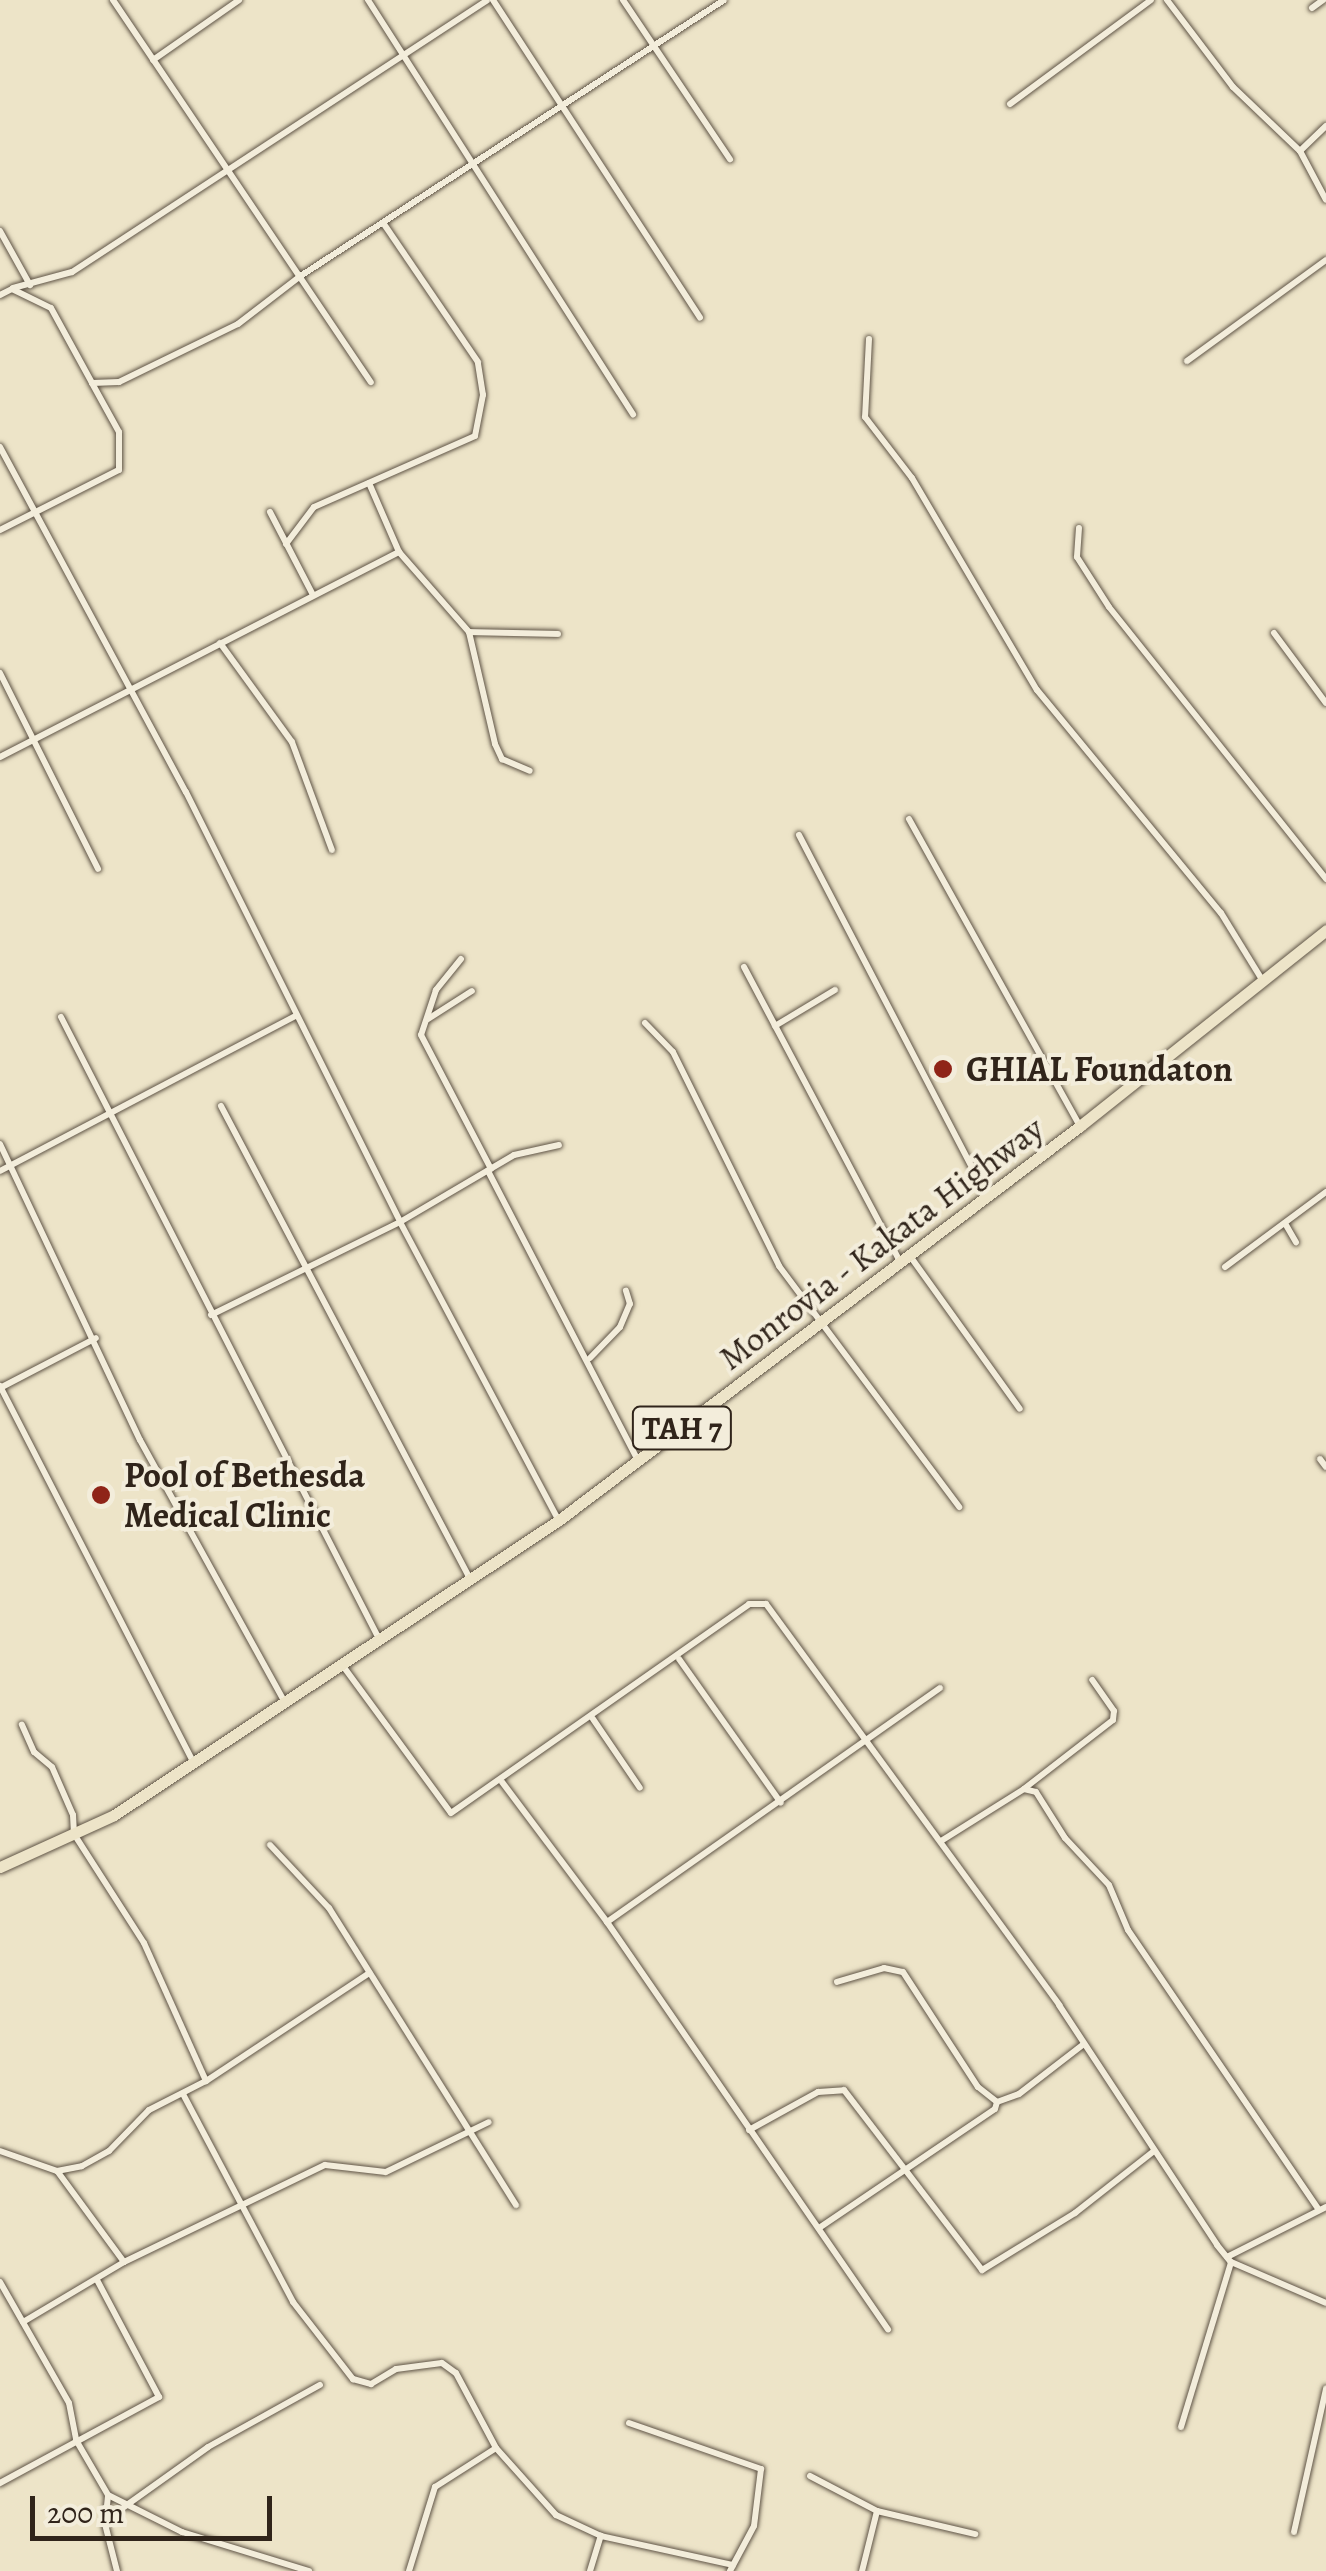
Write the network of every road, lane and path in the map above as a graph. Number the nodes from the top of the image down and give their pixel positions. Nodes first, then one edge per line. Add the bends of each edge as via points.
1 (114, 0) edge
2 (239, 0) edge
3 (368, 0) edge
4 (490, 0) edge
5 (622, 0) edge
6 (724, 0) edge
7 (1151, 0) edge
8 (1167, 0) edge
9 (1323, 0) edge
10 (1312, 8) dead end
11 (653, 47) junction
12 (402, 54) junction
13 (153, 60) junction
14 (1010, 104) dead end
15 (560, 108) junction
16 (1326, 126) edge
17 (1300, 151) junction
18 (730, 159) dead end
19 (475, 164) junction
20 (226, 168) junction
21 (1326, 200) edge
22 (384, 224) junction
23 (0, 231) edge
24 (1326, 260) edge
25 (300, 277) junction
26 (30, 284) junction
27 (12, 289) junction
28 (0, 295) edge
29 (700, 317) dead end
30 (869, 339) dead end
31 (1187, 361) dead end
32 (370, 382) dead end
33 (92, 383) junction
34 (633, 414) dead end
35 (0, 448) edge
36 (369, 483) junction
37 (270, 512) dead end
38 (36, 514) junction
39 (1078, 528) dead end
40 (0, 530) edge
41 (286, 544) junction
42 (398, 552) junction
43 (312, 595) junction
44 (469, 632) junction
45 (1274, 633) dead end
46 (558, 634) dead end
47 (220, 643) junction
48 (0, 673) edge
49 (130, 687) junction
50 (1326, 703) edge
51 (35, 739) junction
52 (0, 757) edge
53 (530, 770) dead end
54 (908, 818) dead end
55 (799, 834) dead end
56 (332, 850) dead end
57 (98, 869) dead end
58 (1326, 879) edge
59 (1326, 930) edge
60 (461, 958) dead end
61 (744, 967) dead end
62 (1261, 978) junction
63 (836, 990) dead end
64 (472, 991) dead end
65 (295, 1016) junction
66 (61, 1017) dead end
67 (428, 1019) junction
68 (646, 1023) dead end
69 (775, 1026) junction
70 (221, 1106) dead end
71 (106, 1114) junction
72 (1080, 1126) junction
73 (0, 1144) edge
74 (559, 1145) dead end
75 (11, 1166) junction
76 (490, 1170) junction
77 (0, 1172) edge
78 (1326, 1192) edge
79 (988, 1196) junction
80 (400, 1222) junction
81 (1286, 1224) junction
82 (1296, 1242) dead end
83 (906, 1259) junction
84 (302, 1267) junction
85 (1226, 1268) dead end
86 (626, 1290) dead end
87 (211, 1315) junction
88 (822, 1324) junction
89 (96, 1338) junction
90 (590, 1358) junction
91 (0, 1387) edge
92 (1020, 1409) dead end
93 (1320, 1459) dead end
94 (638, 1461) junction
95 (1326, 1468) edge
96 (959, 1506) dead end
97 (558, 1520) junction
98 (468, 1575) junction
99 (378, 1637) junction
100 (679, 1659) junction
101 (343, 1666) junction
102 (1092, 1680) dead end
103 (940, 1688) dead end
104 (286, 1703) junction
105 (593, 1719) junction
106 (22, 1724) dead end
107 (865, 1740) junction
108 (195, 1764) junction
109 (502, 1782) junction
110 (640, 1788) dead end
111 (1024, 1789) junction
112 (781, 1803) junction
113 (74, 1834) junction
114 (941, 1841) junction
115 (270, 1845) dead end
116 (0, 1867) edge
117 (608, 1922) junction
118 (369, 1973) junction
119 (837, 1982) dead end
120 (1084, 2044) junction
121 (206, 2081) junction
122 (183, 2094) junction
123 (997, 2102) junction
124 (489, 2122) dead end
125 (465, 2128) junction
126 (748, 2130) junction
127 (0, 2151) edge
128 (1154, 2151) junction
129 (907, 2170) junction
130 (57, 2172) junction
131 (238, 2202) junction
132 (516, 2205) dead end
133 (1322, 2208) edge
134 (819, 2228) junction
135 (1229, 2260) junction
136 (124, 2262) junction
137 (97, 2280) junction
138 (0, 2282) edge
139 (1326, 2303) edge
140 (22, 2322) junction
141 (888, 2329) dead end
142 (320, 2385) dead end
143 (1326, 2389) edge
144 (629, 2423) dead end
145 (1182, 2427) dead end
146 (76, 2440) junction
147 (496, 2448) junction
148 (810, 2476) dead end
149 (0, 2483) edge
150 (108, 2494) junction
151 (123, 2508) junction
152 (877, 2511) junction
153 (1294, 2532) dead end
154 (975, 2534) dead end
155 (601, 2536) junction
156 (732, 2568) edge
157 (286, 2569) edge
158 (117, 2571) edge
159 (309, 2571) edge
160 (409, 2571) edge
161 (590, 2571) edge
162 (862, 2571) edge

1 - 13 street
2 - 13 street
3 - 12 street
4 - 12 street
4 - 15 street
5 - 11 street
6 - 11 street
7 - 14 street
8 - 17 street via 1233,87
9 - 10 street
11 - 15 street
11 - 18 street
12 - 19 street
12 - 20 street
13 - 20 street
15 - 19 street
15 - 29 street
16 - 17 street
17 - 21 street
19 - 22 street
19 - 34 street via 518,243
20 - 25 street
20 - 26 street via 72,272
22 - 25 street
22 - 36 street via 478,362 483,395 475,436
23 - 26 street
24 - 31 street
25 - 32 street
25 - 33 street via 238,324 119,382
26 - 27 street
27 - 28 street
27 - 33 street via 51,308
30 - 62 street via 865,418 912,478 1038,690 1221,914
33 - 38 street via 118,432 119,470
35 - 38 street
36 - 41 street via 314,507
36 - 42 street
37 - 41 street
38 - 40 street
38 - 49 street
39 - 58 street via 1076,557 1109,607
41 - 43 street
42 - 43 street
42 - 44 street
43 - 47 street
44 - 46 street
44 - 53 street via 495,744 502,758
45 - 50 street
47 - 49 street
47 - 56 street via 292,742
48 - 51 street
49 - 51 street
49 - 65 street
51 - 52 street
51 - 57 street
54 - 72 street
55 - 79 street
59 - 62 highway, Monrovia - Kakata Highway / TAH 7
60 - 67 street via 436,990
61 - 69 street
62 - 72 highway, Monrovia - Kakata Highway / TAH 7
63 - 69 street
64 - 67 street
65 - 71 street
65 - 80 street
66 - 71 street
67 - 76 street via 426,1050 451,1086
68 - 88 street via 673,1052 779,1266
69 - 83 street via 858,1192
70 - 84 street
71 - 75 street
71 - 87 street
72 - 79 highway, Monrovia - Kakata Highway / TAH 7
73 - 75 street
74 - 76 street via 514,1155
75 - 77 street
75 - 89 street
76 - 80 street
76 - 90 street
78 - 81 street
79 - 83 highway, Monrovia - Kakata Highway / TAH 7
80 - 84 street
80 - 97 street
81 - 82 street
81 - 85 street
83 - 88 highway, Monrovia - Kakata Highway / TAH 7
83 - 92 street
84 - 87 street
84 - 98 street
86 - 90 street via 630,1304 620,1326
87 - 99 street
88 - 94 highway, Monrovia - Kakata Highway / TAH 7
88 - 96 street
89 - 91 street
89 - 104 street via 140,1440
90 - 94 street
91 - 108 street
93 - 95 street
94 - 97 highway, Monrovia - Kakata Highway / TAH 7
97 - 98 highway, Monrovia - Kakata Highway / TAH 7
98 - 99 highway, Monrovia - Kakata Highway / TAH 7
99 - 101 highway, Monrovia - Kakata Highway / TAH 7
100 - 105 street
100 - 107 street via 750,1604 766,1604
100 - 112 street
101 - 104 highway, Monrovia - Kakata Highway / TAH 7
101 - 109 street via 448,1813
102 - 111 street via 1113,1720
103 - 107 street
104 - 108 highway, Monrovia - Kakata Highway / TAH 7
105 - 109 street
105 - 110 street
106 - 113 street via 34,1752 52,1767
107 - 112 street
107 - 114 street
108 - 113 highway, Monrovia - Kakata Highway / TAH 7
109 - 117 street
111 - 114 street
111 - 133 street via 1045,1802 1066,1838 1109,1885 1128,1930
112 - 117 street
113 - 116 highway, Monrovia - Kakata Highway / TAH 7
113 - 121 street via 144,1943
114 - 120 street
115 - 118 street via 313,1886
117 - 126 street
118 - 121 street
118 - 125 street
119 - 123 street via 884,1968 904,1972 978,2087
120 - 123 street
120 - 128 street
121 - 122 street
122 - 130 street via 149,2110 98,2160
122 - 131 street
123 - 129 street
124 - 125 street
125 - 131 street via 401,2168 326,2166
125 - 132 street
126 - 129 street via 835,2088 857,2104
126 - 134 street
127 - 130 street
128 - 129 street via 1075,2213 982,2270
128 - 135 street
129 - 134 street
130 - 136 street
131 - 136 street
131 - 147 street via 320,2345 352,2379 371,2384 396,2369 442,2363 456,2372
133 - 135 street
134 - 141 street
135 - 139 street
135 - 145 street
136 - 137 street
137 - 140 street
137 - 146 street via 160,2394
138 - 140 street
140 - 146 street via 70,2403
142 - 151 street via 208,2447
143 - 153 street
144 - 156 street via 760,2469 754,2526
146 - 149 street
146 - 150 street
147 - 155 street via 556,2515
147 - 160 street via 435,2487
148 - 152 street
150 - 151 street
150 - 158 street via 105,2524
151 - 157 street
152 - 154 street
152 - 162 street
155 - 156 street
155 - 161 street
157 - 159 street

